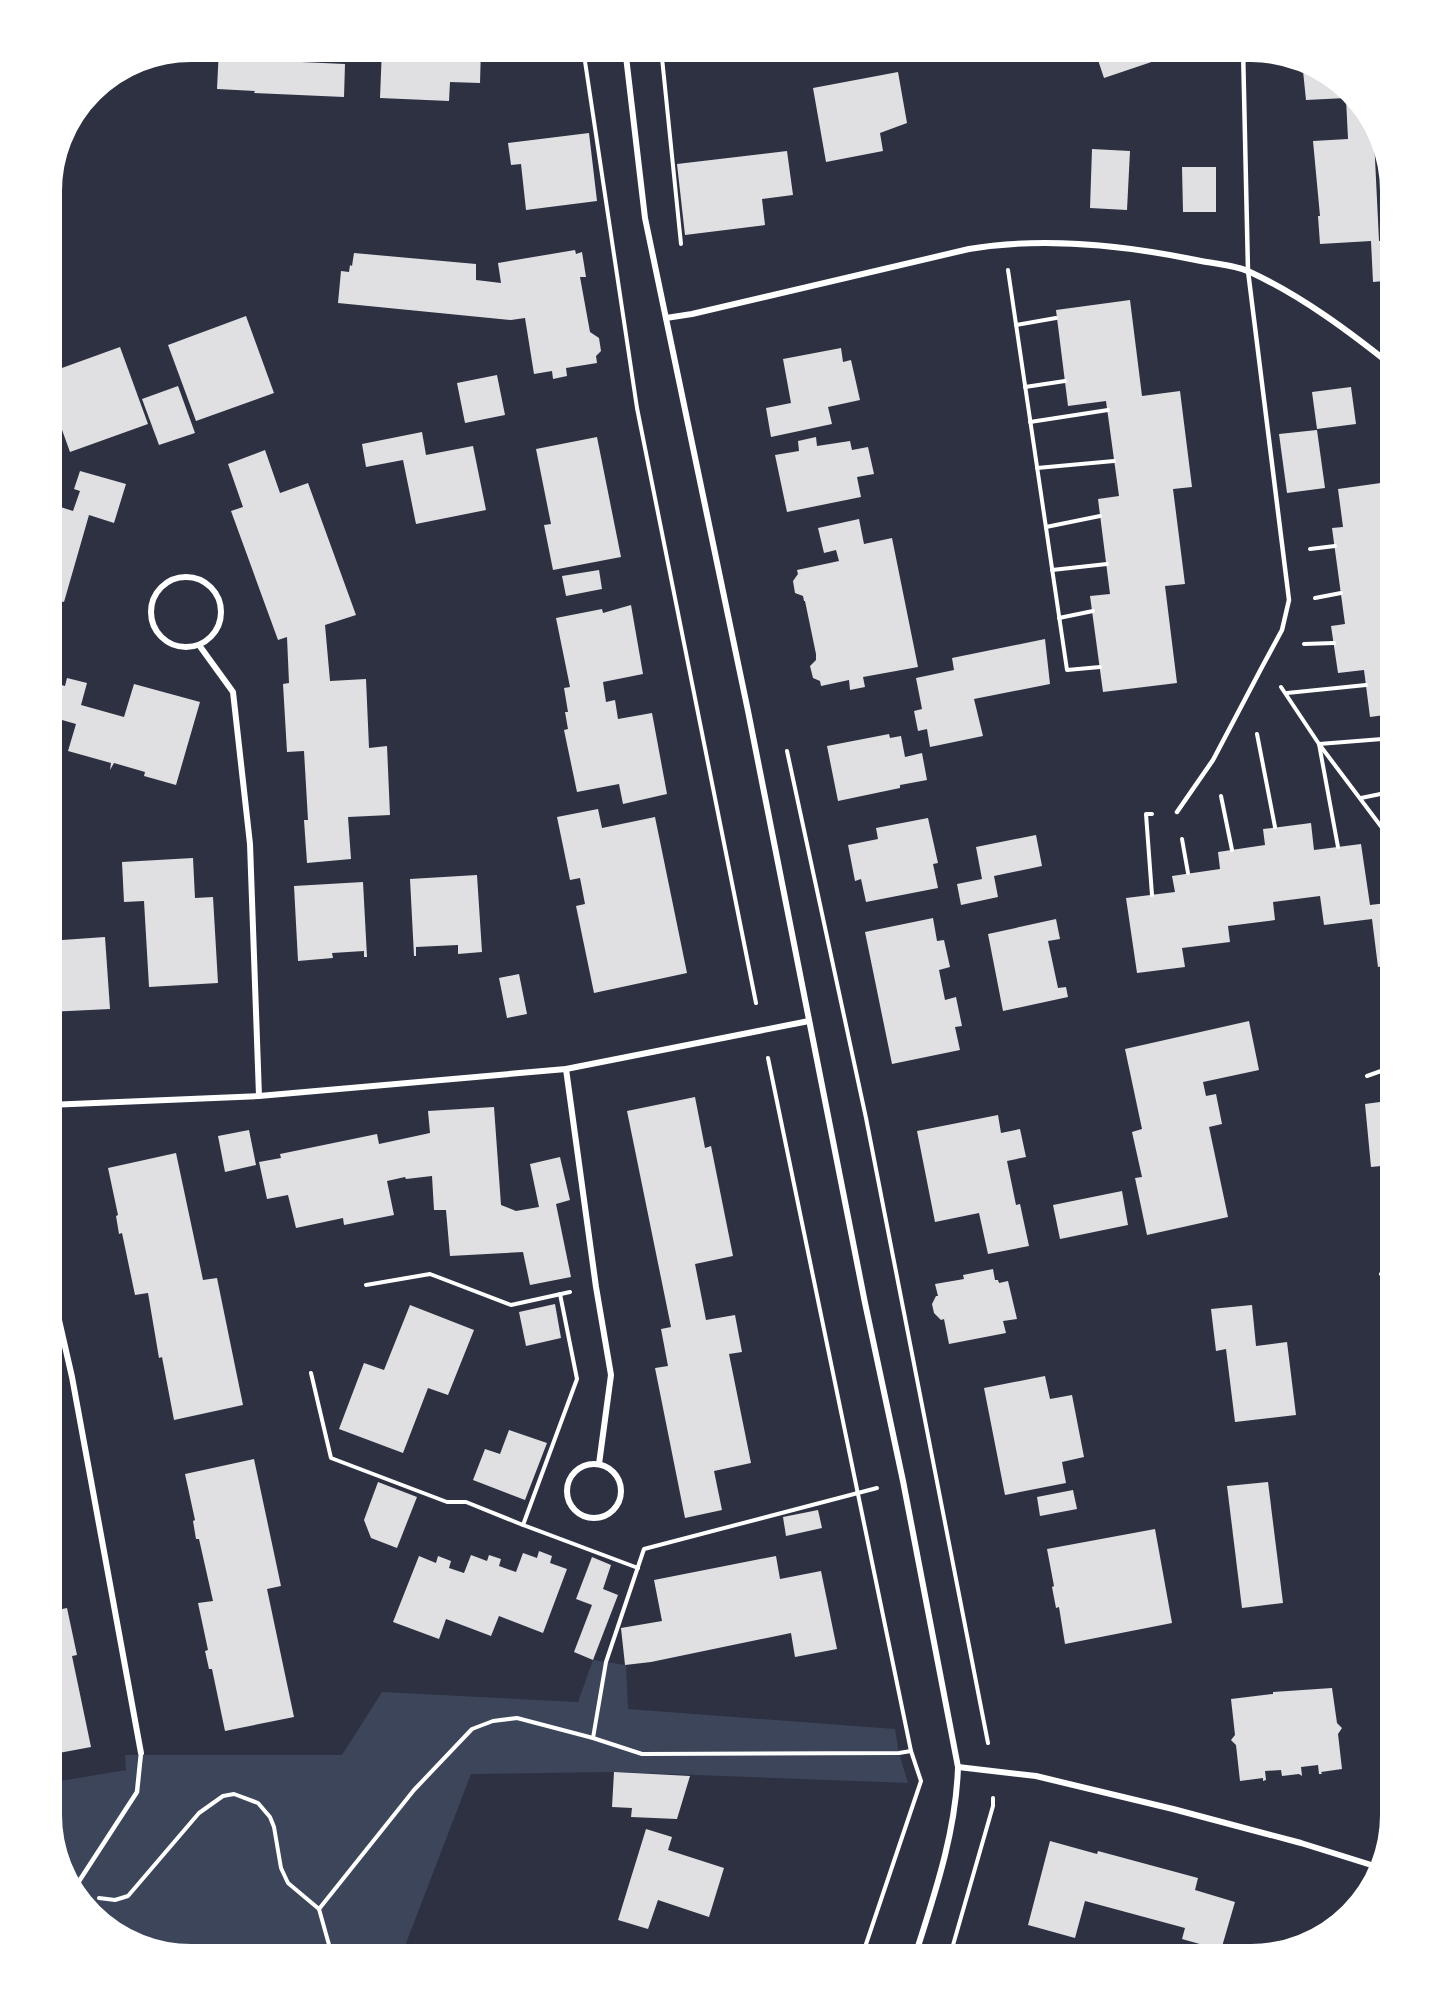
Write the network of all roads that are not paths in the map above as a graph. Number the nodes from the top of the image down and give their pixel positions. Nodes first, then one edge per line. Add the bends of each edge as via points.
1 (626, 59) edge
2 (1243, 59) edge
3 (1248, 271) junction
4 (666, 318) junction
5 (1384, 359) edge
6 (199, 645) junction
7 (1177, 812) road end
8 (808, 1021) junction
9 (566, 1069) junction
10 (259, 1096) junction
11 (58, 1105) edge
12 (58, 1317) edge
13 (599, 1464) junction
14 (141, 1753) joint
15 (958, 1767) junction
16 (1374, 1866) edge
17 (77, 1884) edge
18 (917, 1948) edge

1 - 4 street via 645,218
2 - 3 lane
3 - 4 street via 1176,255 1114,247 1004,243
3 - 5 street via 1306,304
3 - 7 lane via 1289,600 1282,630 1213,760
4 - 8 street
6 - 6 street via 209,639 221,619 217,596 200,579 177,578 166,582 157,590 150,612 157,634 176,646
6 - 10 street via 233,693 250,844
8 - 9 street
8 - 15 street
9 - 10 street
9 - 13 street via 611,1375
10 - 11 street
12 - 14 street
13 - 13 street via 614,1472 621,1495 612,1510 596,1518 579,1513 568,1498 569,1480 574,1472
14 - 17 lane via 137,1792
15 - 16 street via 1036,1776 1301,1843
15 - 18 street via 952,1831

